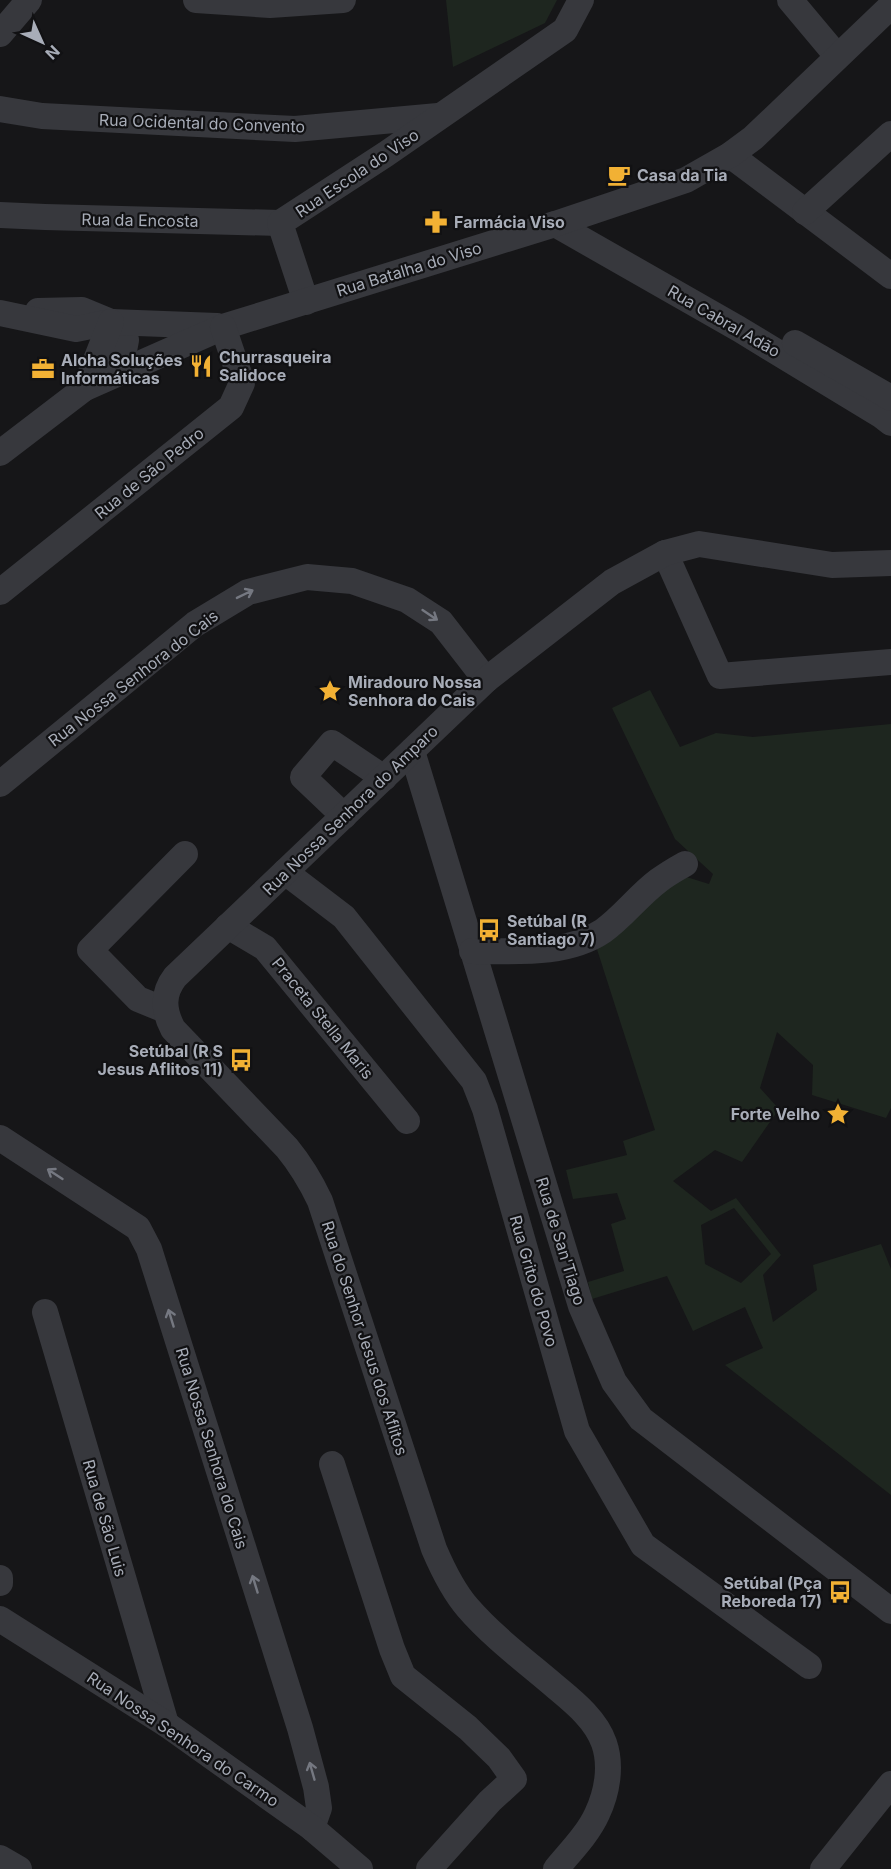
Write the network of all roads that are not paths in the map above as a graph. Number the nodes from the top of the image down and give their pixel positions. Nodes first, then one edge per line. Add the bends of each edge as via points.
1 (29, 0) edge
2 (196, 0) edge
3 (581, 0) edge
4 (790, 0) edge
5 (326, 1) edge
6 (891, 6) edge
7 (0, 34) edge
8 (837, 56) junction
9 (0, 109) edge
10 (441, 116) junction
11 (891, 134) edge
12 (730, 155) junction
13 (805, 212) junction
14 (0, 214) edge
15 (280, 223) junction
16 (555, 224) junction
17 (891, 276) edge
18 (306, 302) junction
19 (1, 313) edge
20 (111, 322) junction
21 (223, 327) junction
22 (739, 329) junction
23 (120, 372) junction
24 (85, 388) junction
25 (891, 398) edge
26 (891, 423) edge
27 (0, 453) edge
28 (665, 554) junction
29 (891, 563) edge
30 (0, 592) edge
31 (891, 662) edge
32 (486, 680) junction
33 (412, 751) junction
34 (384, 778) junction
35 (0, 783) edge
36 (344, 816) junction
37 (185, 854) dead end
38 (685, 864) dead end
39 (285, 873) junction
40 (228, 926) junction
41 (472, 951) junction
42 (165, 1010) junction
43 (407, 1121) dead end
44 (0, 1138) edge
45 (45, 1312) dead end
46 (332, 1464) dead end
47 (0, 1578) edge
48 (0, 1583) edge
49 (891, 1611) edge
50 (0, 1619) edge
51 (809, 1665) dead end
52 (166, 1724) junction
53 (891, 1784) edge
54 (312, 1828) junction
55 (0, 1858) edge
56 (19, 1869) edge
57 (360, 1869) edge
58 (429, 1869) edge
59 (556, 1869) edge
60 (823, 1869) edge

1 - 7 street
2 - 5 street via 270,5
3 - 10 street, Rua Escola do Viso via 565,30
4 - 8 street
6 - 8 street, Rua Batalha do Viso
8 - 12 street, Rua Batalha do Viso via 753,138
9 - 10 street, Rua Ocidental do Convento via 42,116 295,129
10 - 15 street, Rua Escola do Viso
11 - 13 street
12 - 13 street
12 - 16 street, Rua Batalha do Viso via 686,180
13 - 17 street
14 - 15 street, Rua da Encosta
15 - 18 street, Rua Escola do Viso
16 - 18 street, Rua Batalha do Viso
16 - 22 street, Rua Cabral Adão
18 - 21 street, Rua Batalha do Viso
19 - 20 street via 82,310
20 - 21 street
20 - 23 street via 126,340
20 - 24 street
21 - 23 street, Rua Batalha do Viso
21 - 30 street, Rua de São Pedro via 242,383 231,407
22 - 25 street via 747,316
22 - 26 street, Rua Cabral Adão
23 - 24 street, Rua Batalha do Viso
24 - 27 street, Rua Batalha do Viso
28 - 29 street, Rua Nossa Senhora do Amparo via 699,544 832,565
28 - 31 street via 720,676
28 - 32 street, Rua Nossa Senhora do Amparo via 612,582
32 - 33 street, Rua Nossa Senhora do Amparo
35 -> 32 street, Rua Nossa Senhora do Cais via 195,624 248,592 307,577 352,580 407,600 441,622
33 - 34 street, Rua Nossa Senhora do Amparo
33 - 41 street, Rua de San'Tiago
34 - 36 street, Rua Nossa Senhora do Amparo
34 - 36 street via 332,742 303,777
36 - 39 street, Rua Nossa Senhora do Amparo
37 - 42 street via 90,950 138,999
38 - 41 street via 657,882 602,931 577,942 524,951
39 - 40 street, Rua Nossa Senhora do Amparo
39 - 51 street, Rua Grito do Povo via 344,917 474,1080 577,1431 643,1545
40 - 42 street, Rua Nossa Senhora do Amparo via 169,984
40 - 43 street, Praceta Stella Maris via 265,948
41 - 49 street, Rua de San'Tiago via 581,1306 615,1382 640,1419
42 - 59 street, Rua do Senhor Jesus dos Aflitos via 173,1029 287,1148 311,1182 444,1572 468,1609 580,1708 604,1743 607,1784 597,1816
54 -> 44 street, Rua Nossa Senhora do Cais via 319,1808 300,1728 149,1249 138,1228
45 - 52 street, Rua de São Luis
46 - 58 street via 403,1676 468,1728 514,1779
47 - 48 street
50 - 52 street, Rua Nossa Senhora do Carmo
52 - 54 street, Rua Nossa Senhora do Carmo
53 - 60 street
54 - 57 street, Rua Nossa Senhora do Carmo
55 - 56 street

